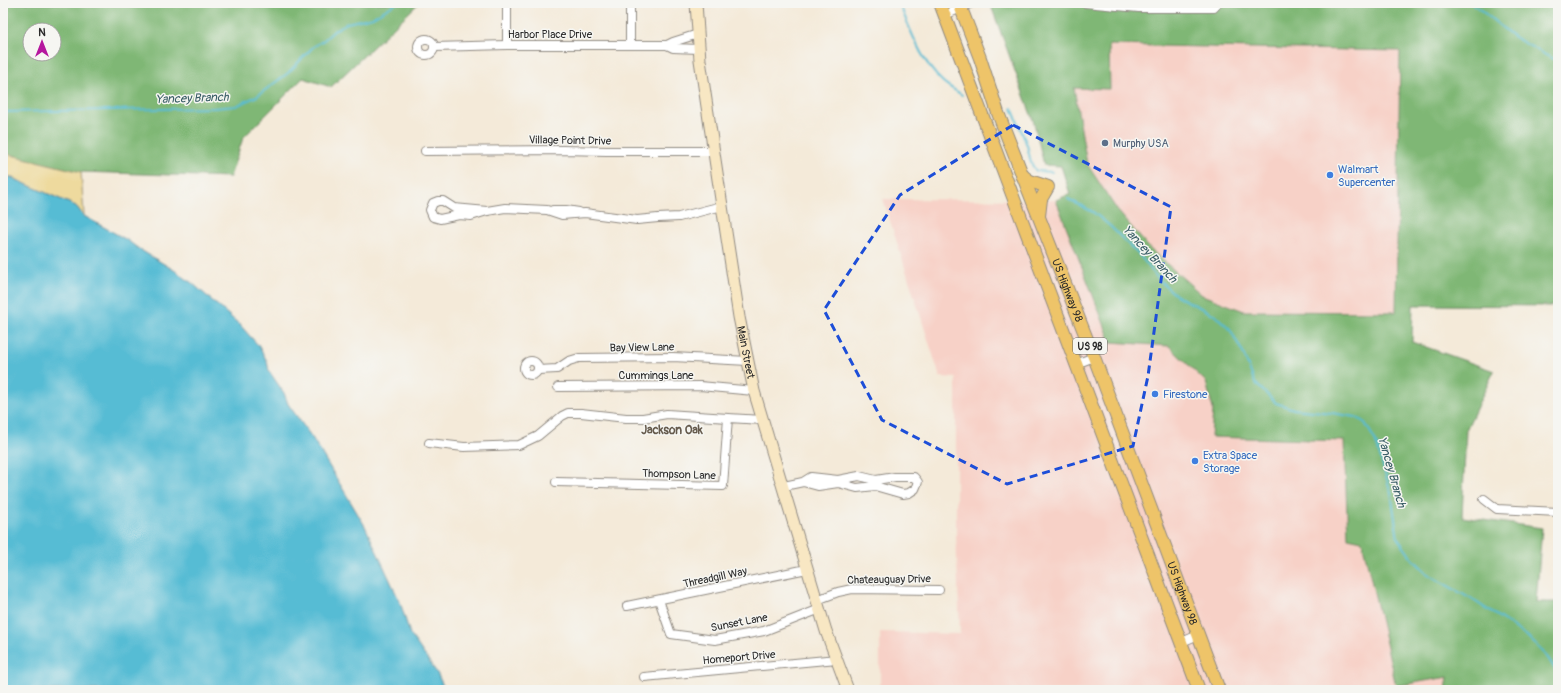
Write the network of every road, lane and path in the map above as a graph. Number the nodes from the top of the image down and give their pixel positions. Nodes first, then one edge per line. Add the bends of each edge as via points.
1 (507, 3) edge
2 (630, 3) edge
3 (696, 3) edge
4 (940, 3) edge
5 (972, 3) edge
6 (1085, 3) edge
7 (1093, 3) edge
8 (1218, 3) edge
9 (960, 6) edge
10 (945, 15) junction
11 (698, 34) junction
12 (507, 45) junction
13 (630, 45) junction
14 (667, 45) junction
15 (434, 47) dead end
16 (699, 49) junction
17 (425, 151) dead end
18 (714, 151) junction
19 (1022, 175) junction
20 (722, 206) junction
21 (487, 211) junction
22 (1039, 217) junction
23 (1094, 357) junction
24 (748, 361) junction
25 (1076, 364) junction
26 (538, 370) dead end
27 (558, 387) dead end
28 (754, 391) junction
29 (728, 418) junction
30 (762, 420) junction
31 (429, 443) dead end
32 (556, 482) dead end
33 (838, 482) junction
34 (784, 486) junction
35 (1484, 499) dead end
36 (1558, 512) edge
37 (807, 569) junction
38 (939, 590) dead end
39 (659, 600) junction
40 (819, 604) junction
41 (627, 606) dead end
42 (1198, 635) junction
43 (1182, 642) junction
44 (837, 659) junction
45 (644, 677) dead end
46 (848, 690) edge
47 (1199, 690) edge
48 (1219, 690) edge

1 - 12 street
2 - 13 street
3 - 11 main road, Main Street
4 - 10 main road, US Highway 98 / US 98
5 - 9 street
6 - 7 street
7 - 8 street via 1139,8 1214,8
9 - 10 street
9 - 19 main road, US Highway 98 / US 98
10 - 25 main road, US Highway 98 / US 98
11 - 14 street, Harbor Place Drive
11 - 16 main road, Main Street
12 - 13 street, Harbor Place Drive
12 - 15 street, Harbor Place Drive
13 - 14 street, Harbor Place Drive
14 - 16 street, Harbor Place Drive via 673,48
16 - 18 main road, Main Street
17 - 18 street, Village Point Drive
18 - 20 main road, Main Street
19 - 22 main road, US Highway 98 / US 98
19 - 22 main road via 1030,181 1048,187 1041,199
20 - 21 street via 701,212 682,211 658,218 638,220 585,213 569,216 547,210 505,208
20 - 24 main road, Main Street
21 - 21 street via 454,208 442,201 433,203 430,210 433,217 440,219 459,215 471,216
22 - 23 main road, US Highway 98 / US 98
23 - 25 street
23 - 42 main road, US Highway 98 / US 98
24 - 26 street, Bay View Lane via 673,357 579,358 557,369
24 - 28 main road, Main Street
25 - 43 main road, US Highway 98 / US 98
27 - 28 street, Cummings Lane via 700,386
28 - 30 main road, Main Street
29 - 30 street
29 - 31 street via 667,414 626,418 568,413 538,436 519,446 464,447
29 - 32 street, Thompson Lane via 723,486
30 - 34 main road, Main Street
33 - 33 street via 859,476 876,483 857,488
33 - 34 street via 811,477 803,482
34 - 37 main road, Main Street
35 - 36 street via 1497,509
37 - 39 street, Threadgill Way
37 - 40 main road, Main Street
38 - 40 street, Chateauguay Drive via 852,589 838,592
39 - 40 street, Sunset Lane via 671,634 715,640 764,630
39 - 41 street, Threadgill Way
40 - 44 main road, Main Street
42 - 43 street
42 - 48 main road, US Highway 98 / US 98
43 - 47 main road, US Highway 98 / US 98
44 - 45 street, Homeport Drive
44 - 46 main road, Main Street

